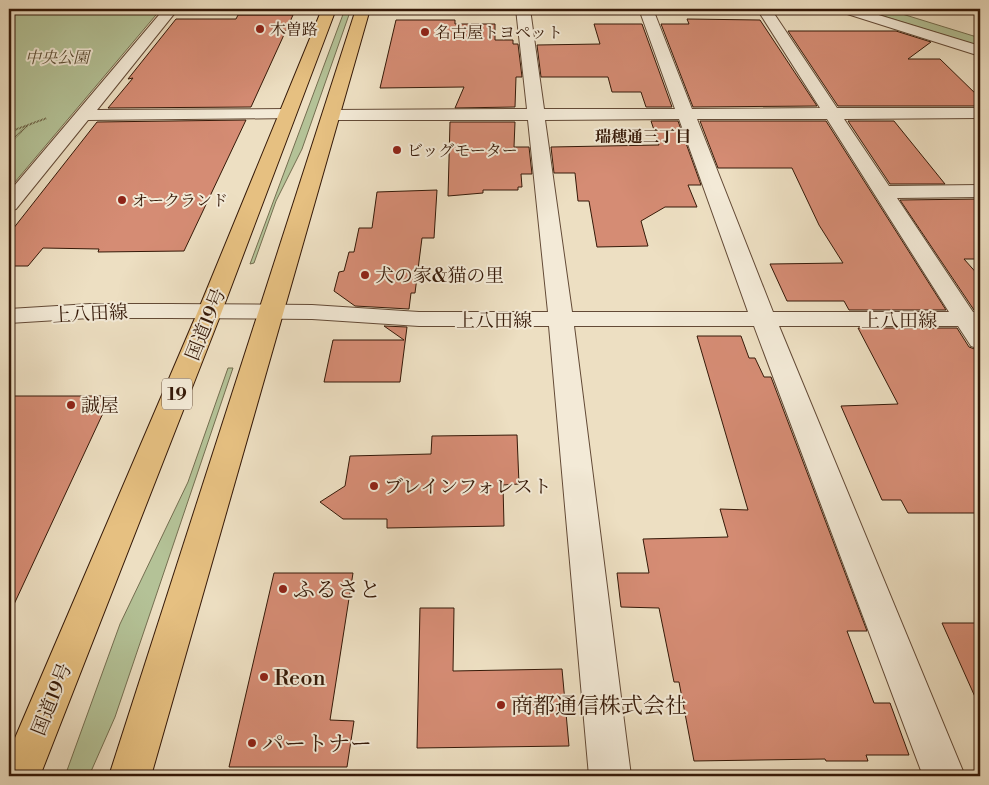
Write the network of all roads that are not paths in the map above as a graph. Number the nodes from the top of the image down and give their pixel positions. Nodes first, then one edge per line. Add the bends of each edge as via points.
1 (171, 9) edge
2 (328, 9) edge
3 (363, 9) edge
4 (523, 9) edge
5 (646, 9) edge
6 (764, 9) edge
7 (846, 9) edge
8 (980, 51) edge
9 (687, 113) junction
10 (980, 113) edge
11 (287, 114) junction
12 (830, 114) junction
13 (85, 115) junction
14 (332, 115) junction
15 (534, 115) junction
16 (980, 190) edge
17 (882, 192) junction
18 (9, 205) edge
19 (210, 311) junction
20 (270, 312) junction
21 (9, 316) edge
22 (973, 319) edge
23 (560, 320) junction
24 (764, 320) junction
25 (980, 341) edge
26 (19, 776) edge
27 (130, 776) edge
28 (610, 776) edge
29 (944, 776) edge

1 - 13 street
2 - 11 highway, 国道19号 / 19
3 - 14 highway
4 - 15 street
5 - 9 street
6 - 12 street
7 - 8 street
9 - 12 street
9 - 15 street
9 - 24 street
10 - 12 street
11 - 13 street
11 - 19 highway, 国道19号 / 19
12 - 17 street
13 - 18 street
14 - 15 street
14 - 20 highway
15 - 23 street
16 - 17 street
17 - 22 street
19 - 20 street, 上八田線
19 - 21 street, 上八田線
19 - 26 highway, 国道19号 / 19
20 - 23 street, 上八田線 via 419,319
20 - 27 highway
22 - 24 street, 上八田線
22 - 25 street
23 - 24 street, 上八田線
23 - 28 street
24 - 29 street

